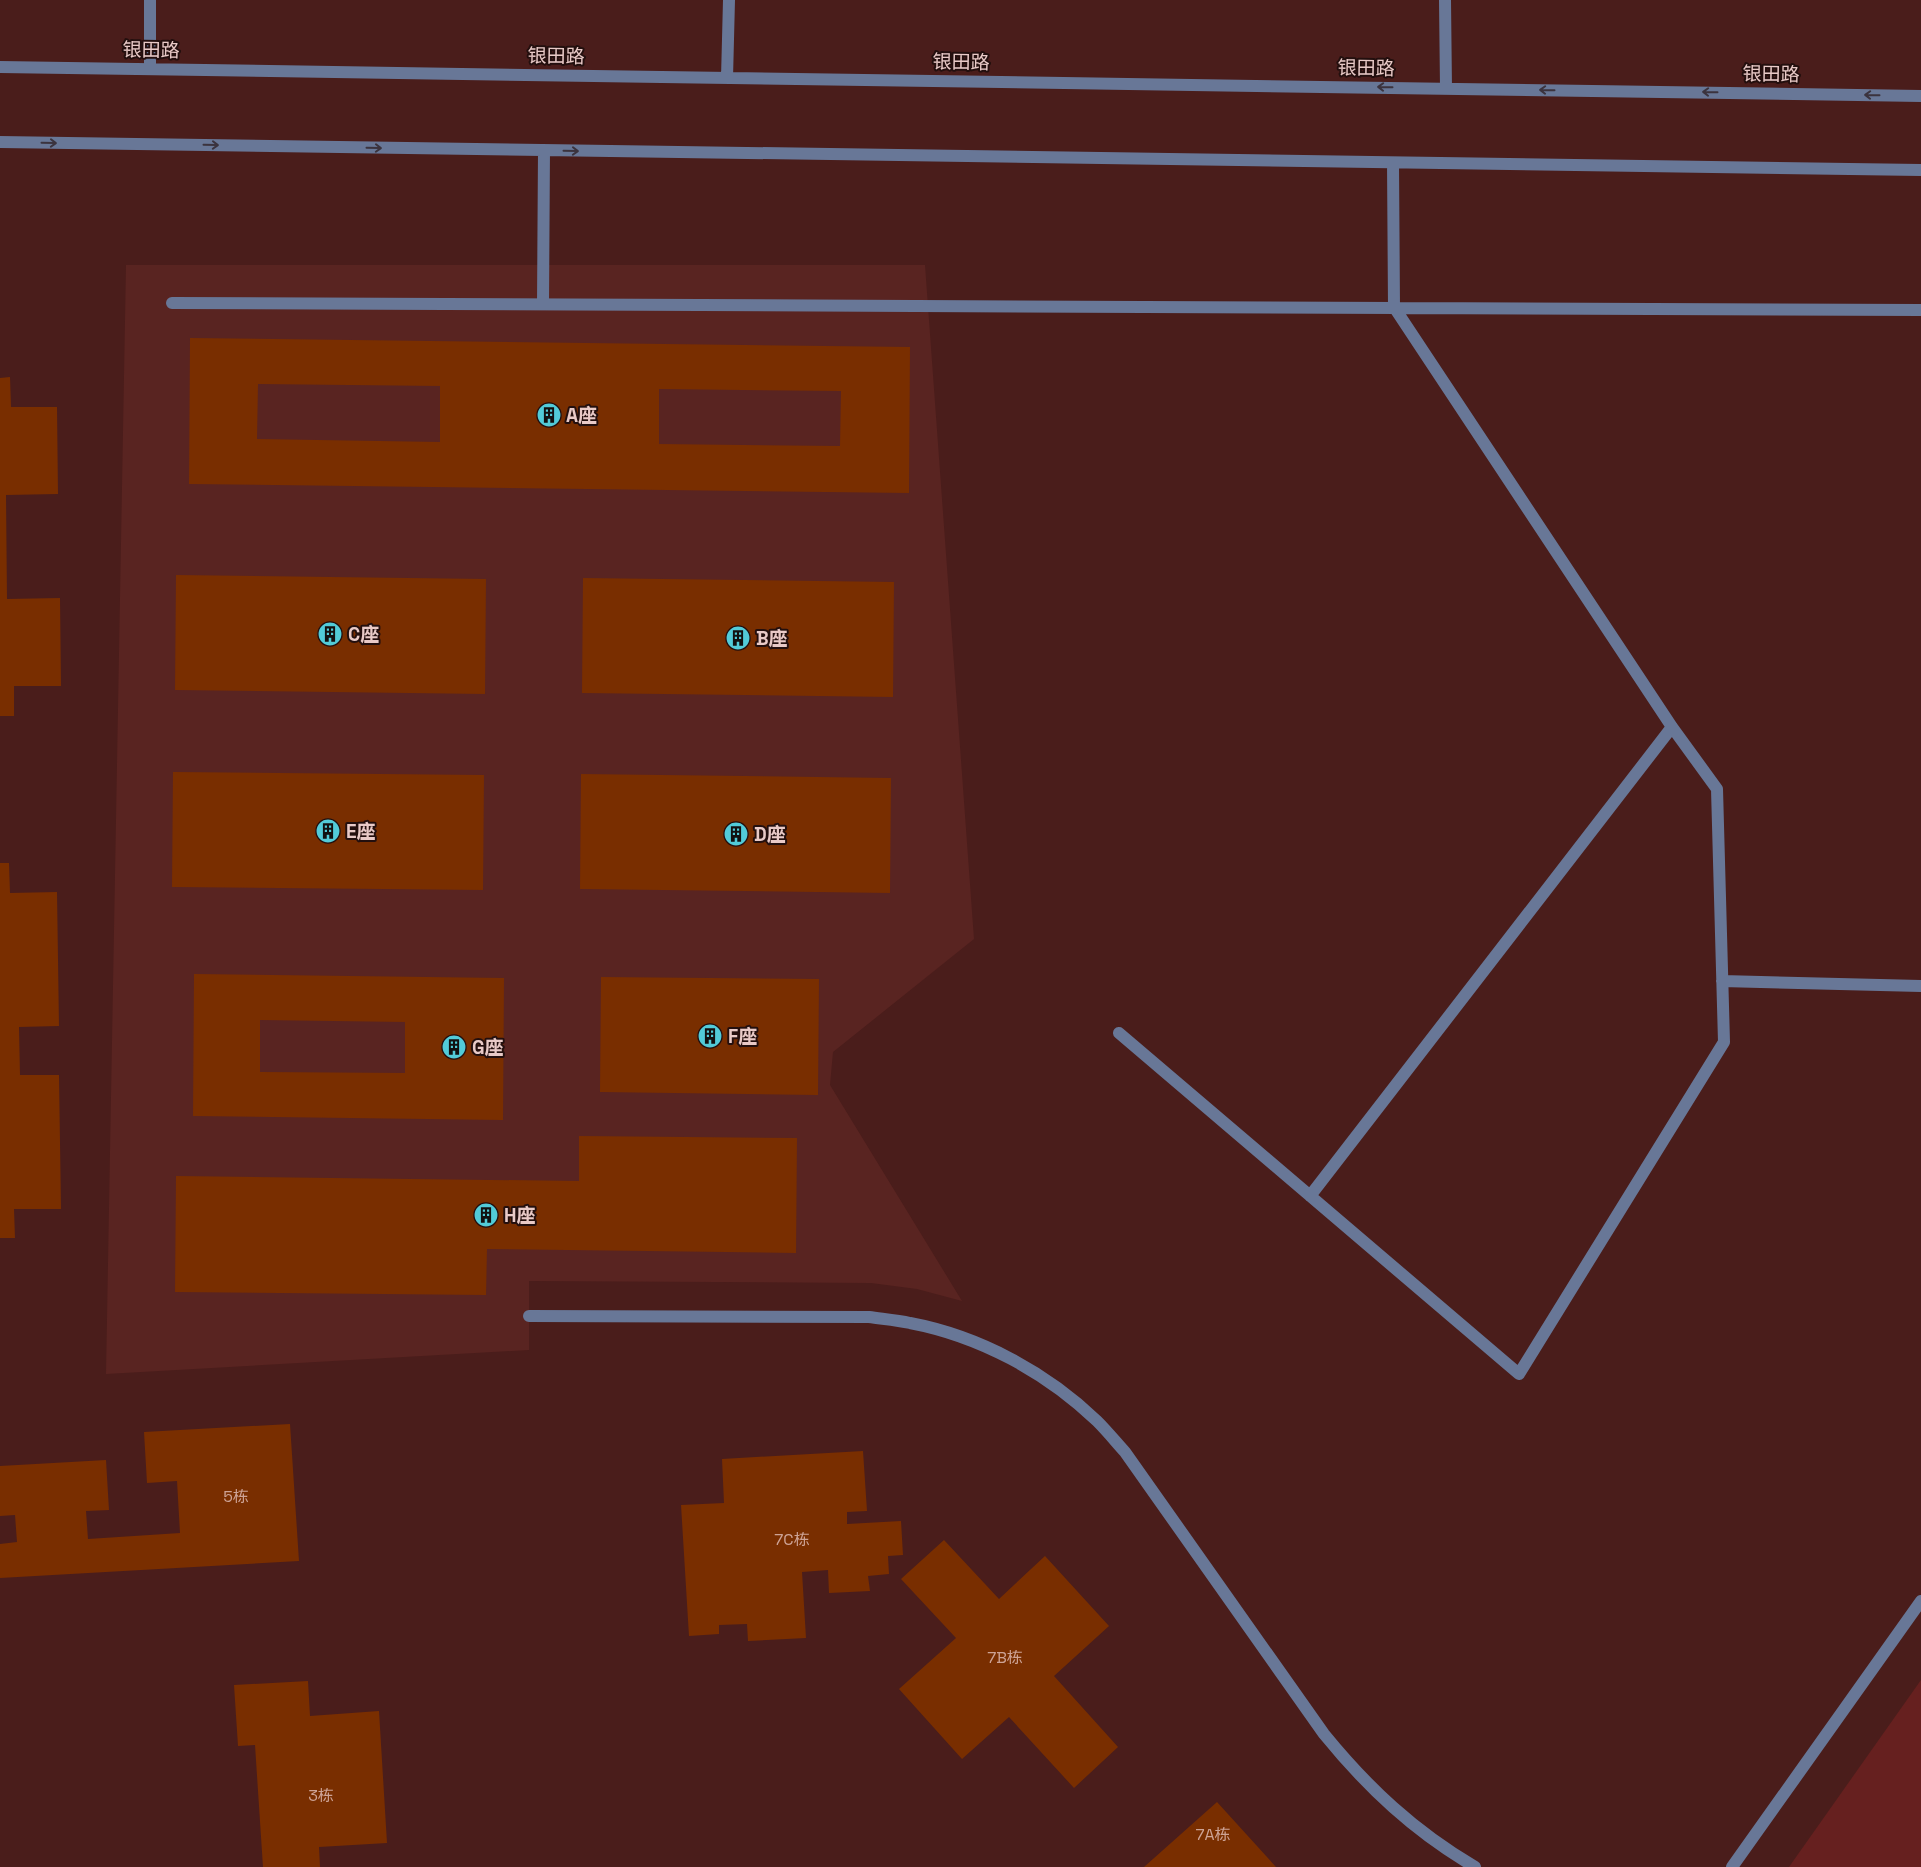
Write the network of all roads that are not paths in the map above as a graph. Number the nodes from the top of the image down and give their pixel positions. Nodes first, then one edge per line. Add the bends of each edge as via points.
1 (150, 0) edge
2 (729, 0) edge
3 (1445, 0) edge
4 (0, 67) edge
5 (150, 69) junction
6 (727, 78) junction
7 (1446, 88) junction
8 (1921, 96) edge
9 (0, 142) edge
10 (544, 150) junction
11 (1393, 163) junction
12 (1921, 170) edge
13 (172, 303) dead end
14 (543, 304) junction
15 (1394, 307) junction
16 (1921, 310) edge
17 (1672, 726) junction
18 (1722, 981) junction
19 (1921, 986) edge
20 (1119, 1033) dead end
21 (1310, 1196) junction
22 (529, 1316) dead end
23 (1921, 1601) edge
24 (1475, 1867) edge
25 (1732, 1867) edge

1 - 5 street
2 - 6 street
3 - 7 street
4 - 5 street, 银田路
5 - 6 street, 银田路
7 -> 6 street, 银田路
8 -> 7 street, 银田路
9 -> 10 street
10 -> 11 street
10 - 14 street
11 - 12 street
11 - 15 street
13 - 14 street
14 - 15 street
15 - 16 street
15 - 17 street
17 - 18 street via 1717,789
17 - 21 street
18 - 19 street
18 - 21 street via 1724,1042 1519,1374
20 - 21 street
22 - 24 street via 869,1317 911,1323 951,1334 991,1349 1029,1369 1097,1421 1125,1452 1324,1734 1353,1769 1389,1806
23 - 25 street

